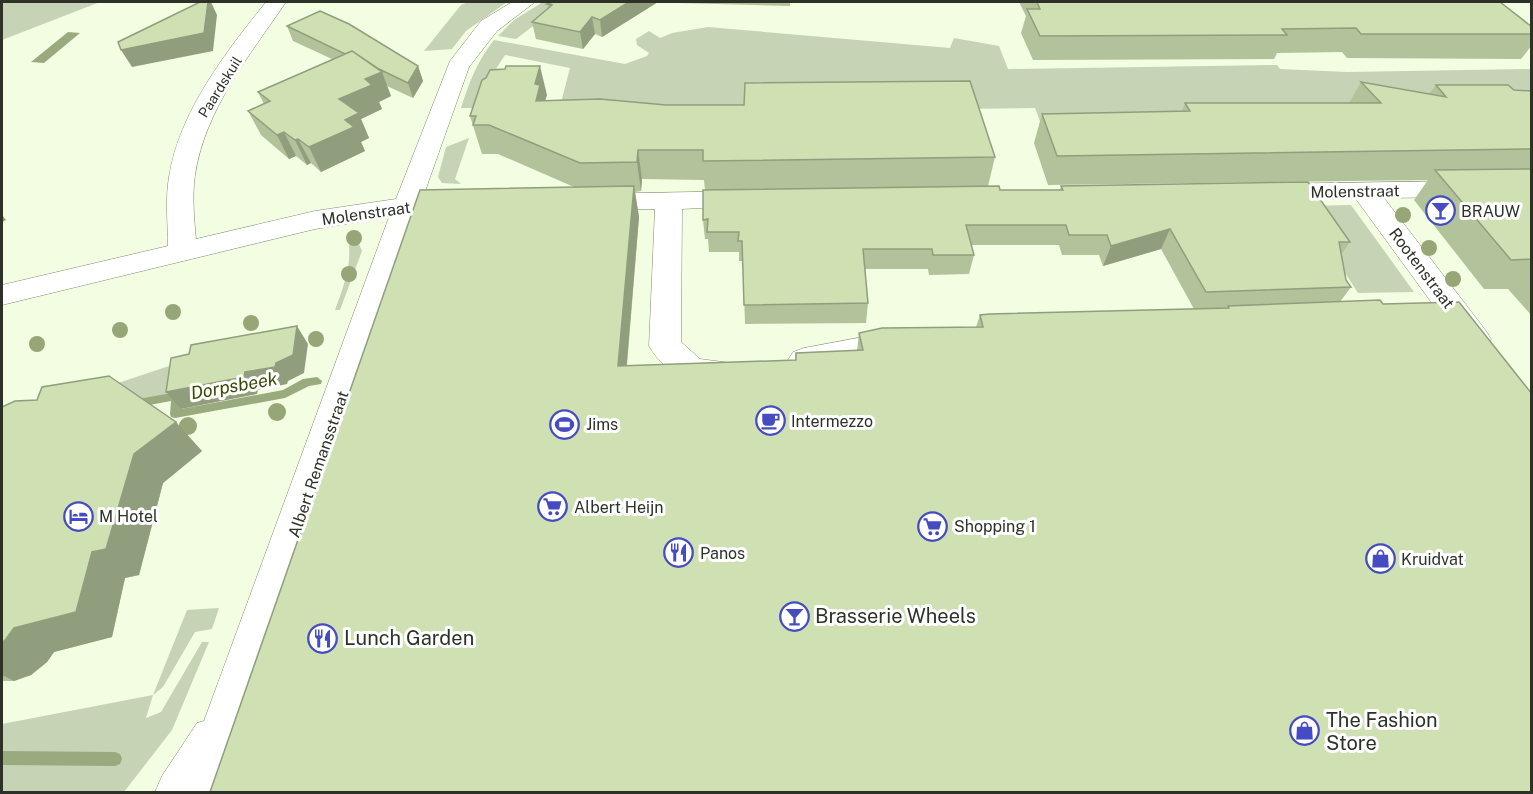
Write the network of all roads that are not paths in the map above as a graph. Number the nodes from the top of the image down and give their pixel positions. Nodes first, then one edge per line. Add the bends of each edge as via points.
1 (276, 2) edge
2 (525, 2) edge
3 (1532, 188) edge
4 (1247, 192) edge
5 (1370, 198) junction
6 (773, 199) edge
7 (669, 200) junction
8 (566, 202) edge
9 (485, 204) edge
10 (407, 206) junction
11 (182, 252) junction
12 (2, 295) edge
13 (928, 338) edge
14 (1489, 359) edge
15 (226, 720) junction
16 (178, 792) edge
17 (208, 792) edge

1 - 11 street, Paardskuil via 203,111 189,144 182,176
2 - 10 street, Albert Remansstraat via 489,26 459,66
3 - 5 street, Molenstraat
4 - 5 street, Molenstraat
5 - 14 street, Rootenstraat via 1449,318
6 - 7 street
7 - 8 street
7 - 13 street via 665,346 692,370 733,374
9 - 10 street, Molenstraat
10 - 11 street, Molenstraat via 315,220
10 - 15 street, Albert Remansstraat
11 - 12 street, Molenstraat
15 - 16 street, Albert Remansstraat
15 - 17 street, Albert Remansstraat

